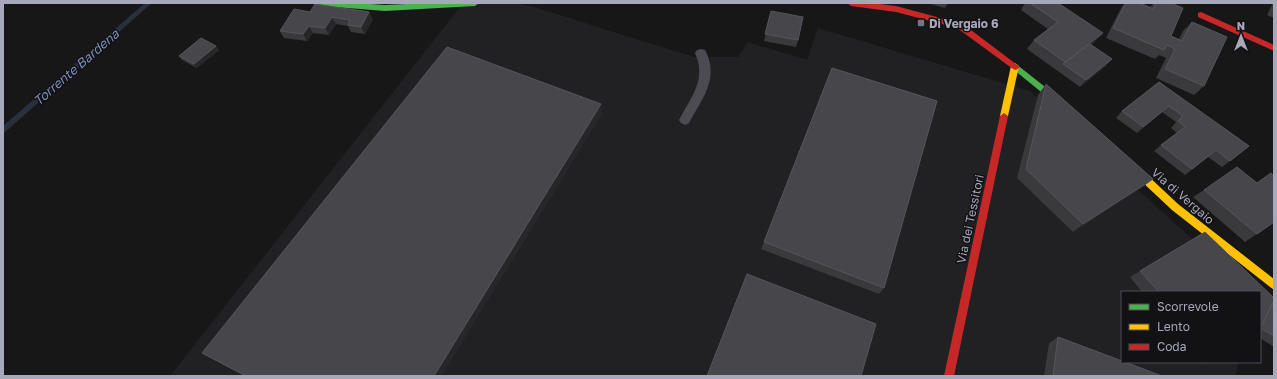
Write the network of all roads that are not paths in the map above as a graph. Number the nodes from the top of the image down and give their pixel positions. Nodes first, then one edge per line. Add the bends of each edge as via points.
1 (322, 3) edge
2 (475, 3) edge
3 (851, 3) edge
4 (1201, 15) dead end
5 (1274, 48) edge
6 (701, 53) dead end
7 (1015, 66) junction
8 (1074, 114) edge
9 (685, 120) dead end
10 (1119, 155) edge
11 (1274, 284) edge
12 (949, 376) edge

1 - 2 street via 385,8
3 - 7 street via 896,9 960,26
4 - 5 street
6 - 9 lane via 706,69 705,76
7 - 8 street
7 - 12 street, Via dei Tessitori
10 - 11 street, Via di Vergaio via 1175,207

